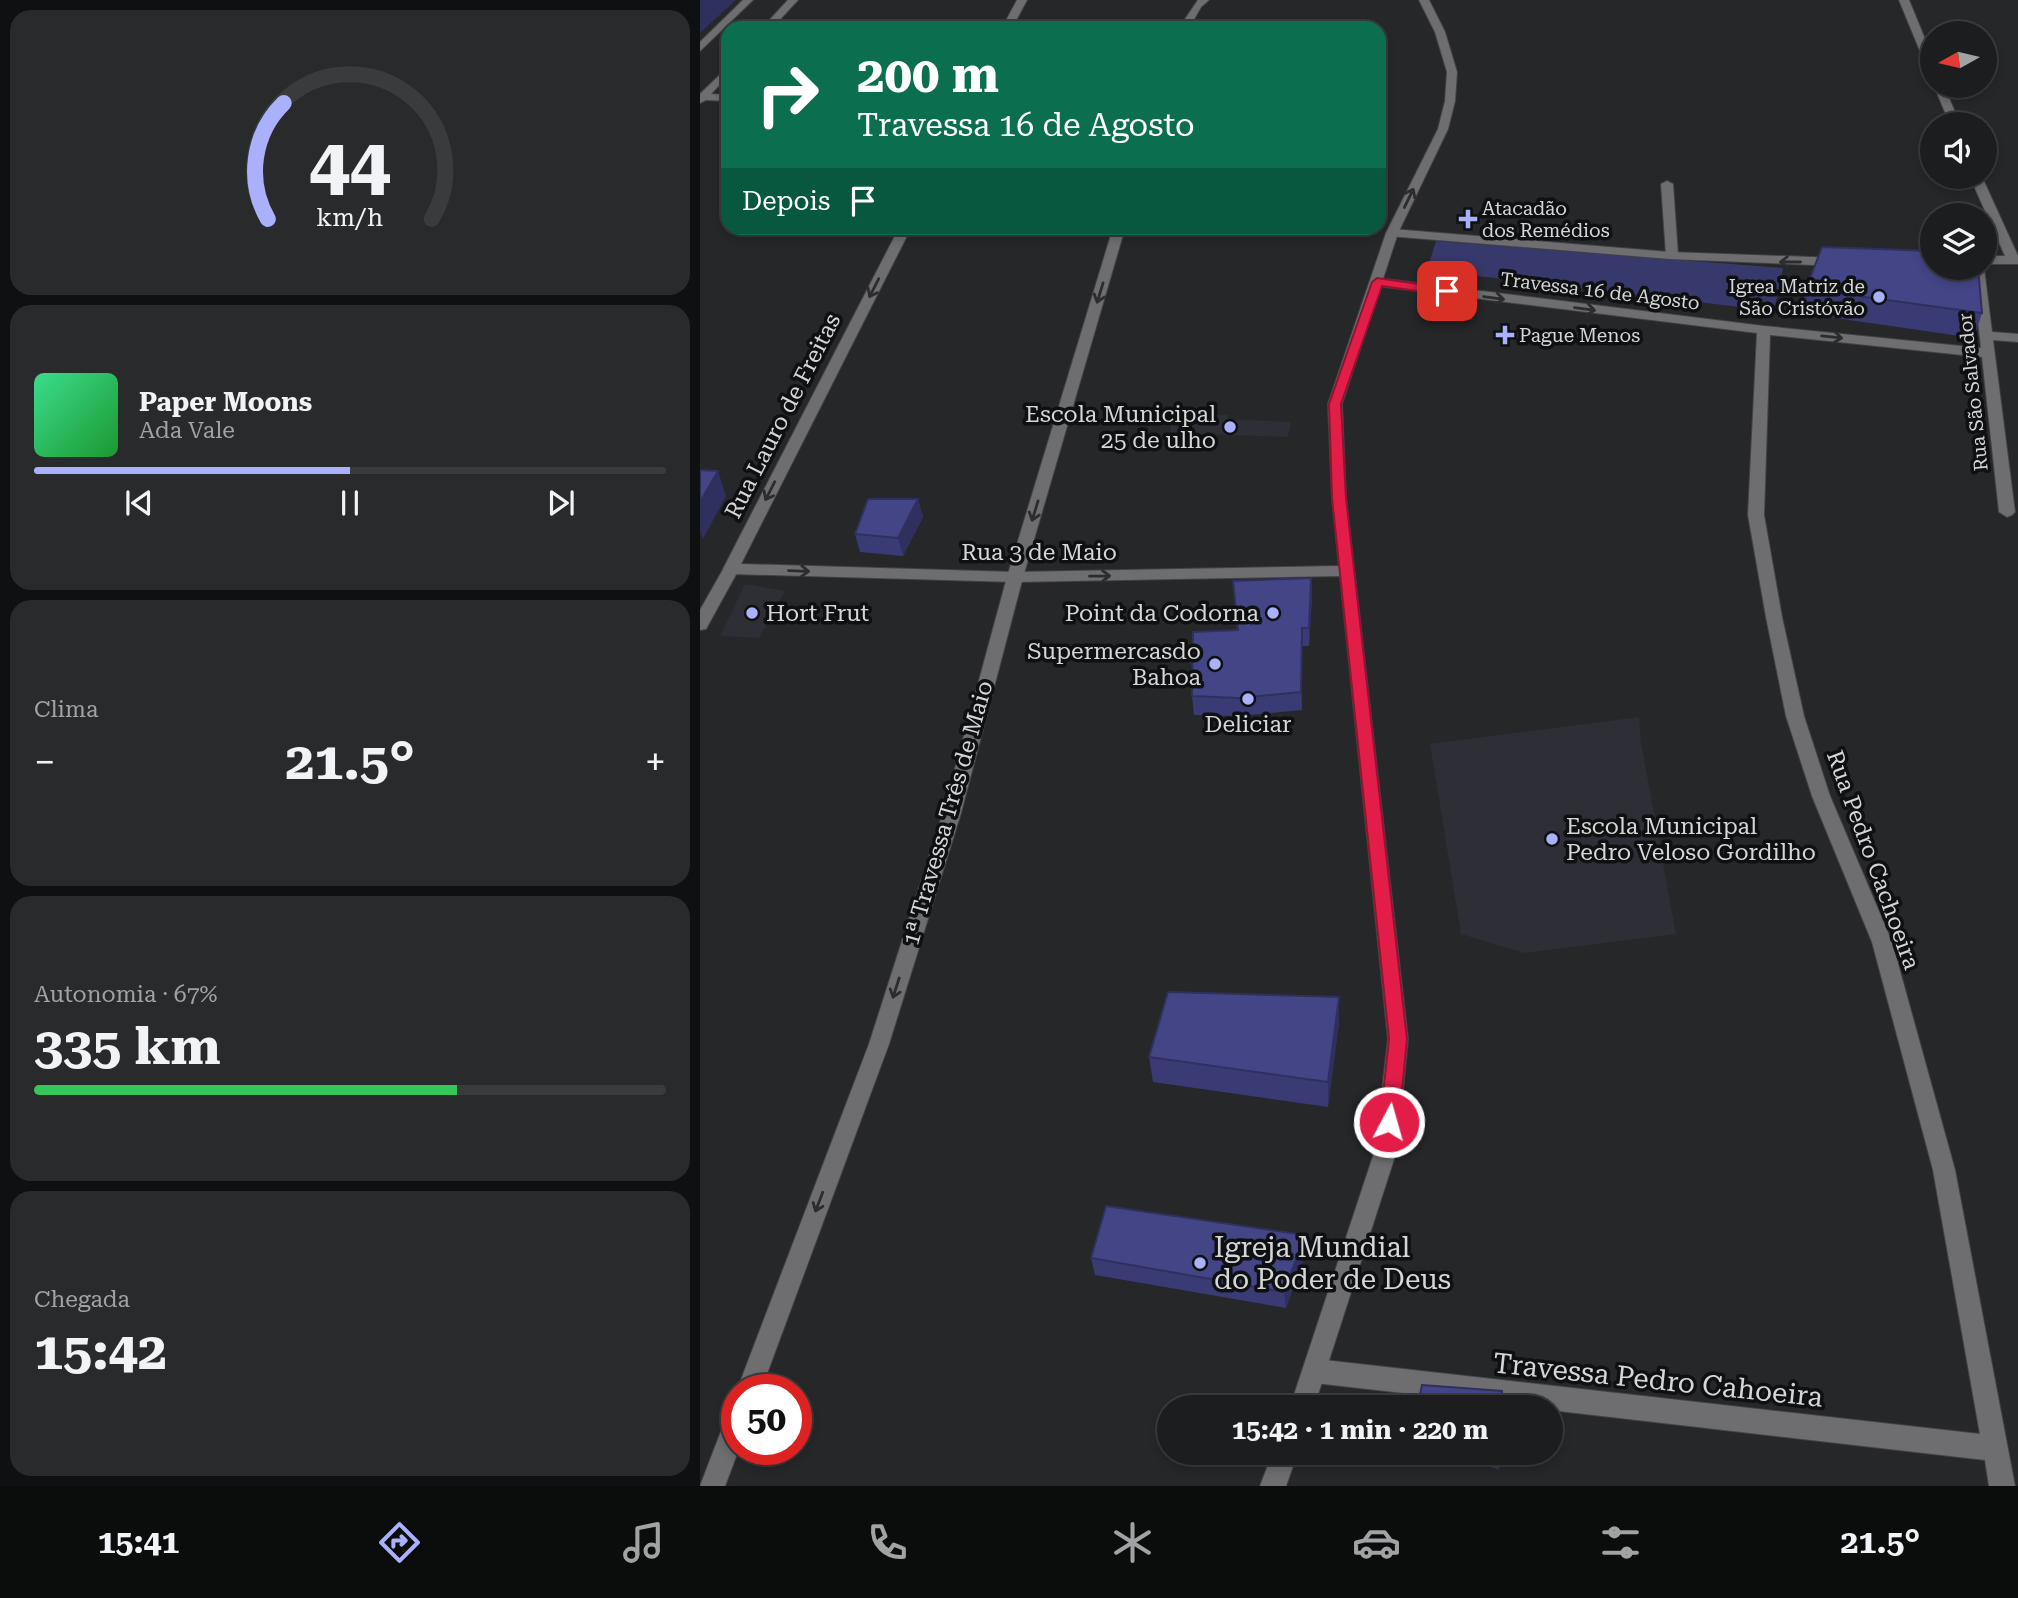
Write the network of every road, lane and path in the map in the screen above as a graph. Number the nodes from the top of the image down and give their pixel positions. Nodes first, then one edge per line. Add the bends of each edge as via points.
1 (748, 0) edge
2 (793, 0) edge
3 (1022, 0) edge
4 (1203, 0) edge
5 (1424, 0) edge
6 (1904, 0) edge
7 (727, 21) edge
8 (774, 21) edge
9 (1011, 21) edge
10 (1188, 21) edge
11 (721, 27) edge
12 (1920, 39) edge
13 (700, 48) edge
14 (721, 77) edge
15 (701, 98) edge
16 (721, 98) edge
17 (1667, 184) dead end
18 (1982, 189) edge
19 (1392, 233) junction
20 (901, 235) edge
21 (1117, 235) edge
22 (1672, 256) junction
23 (1997, 260) edge
24 (2015, 260) edge
25 (1852, 262) edge
26 (1979, 280) edge
27 (1377, 282) junction
28 (1764, 330) junction
29 (1986, 336) junction
30 (2018, 338) edge
31 (1986, 353) junction
32 (2007, 512) dead end
33 (731, 569) junction
34 (1347, 572) junction
35 (1015, 577) junction
36 (700, 625) edge
37 (1315, 1371) junction
38 (755, 1374) edge
39 (1306, 1395) edge
40 (1993, 1448) junction
41 (721, 1463) edge
42 (1281, 1465) edge
43 (712, 1486) edge
44 (1273, 1486) edge
45 (2002, 1486) edge

1 - 7 street
2 - 8 street
3 - 9 street
4 - 10 street
19 -> 5 street via 1443,129 1450,101 1452,72
6 - 12 street
11 - 13 street
14 - 15 street
15 - 16 street
17 - 22 street
18 - 24 street
19 - 22 street
19 - 27 street
20 -> 33 street, Rua Lauro de Freitas
21 -> 35 street, 1ª Travessa Três de Maio
25 -> 22 street
23 - 24 street
26 - 29 street, Rua São Salvador
27 -> 28 street, Travessa 16 de Agosto
27 - 34 street via 1335,404
28 -> 31 street, Travessa 16 de Agosto
28 - 40 street, Rua Pedro Cachoeira via 1756,515 1774,617 1795,716 1821,796 1882,942 1944,1170
29 - 30 street
29 - 31 street, Rua São Salvador
31 - 32 street, Rua São Salvador
33 -> 35 street, Rua 3 de Maio
33 - 36 street, Rua Lauro de Freitas
35 -> 34 street, Rua 3 de Maio
34 - 37 street via 1398,1039 1387,1150
35 -> 38 street, 1ª Travessa Três de Maio via 952,813 879,1044
37 - 39 street
37 - 40 street, Travessa Pedro Cahoeira
40 - 45 street, Rua Pedro Cachoeira
41 - 43 street
42 - 44 street

